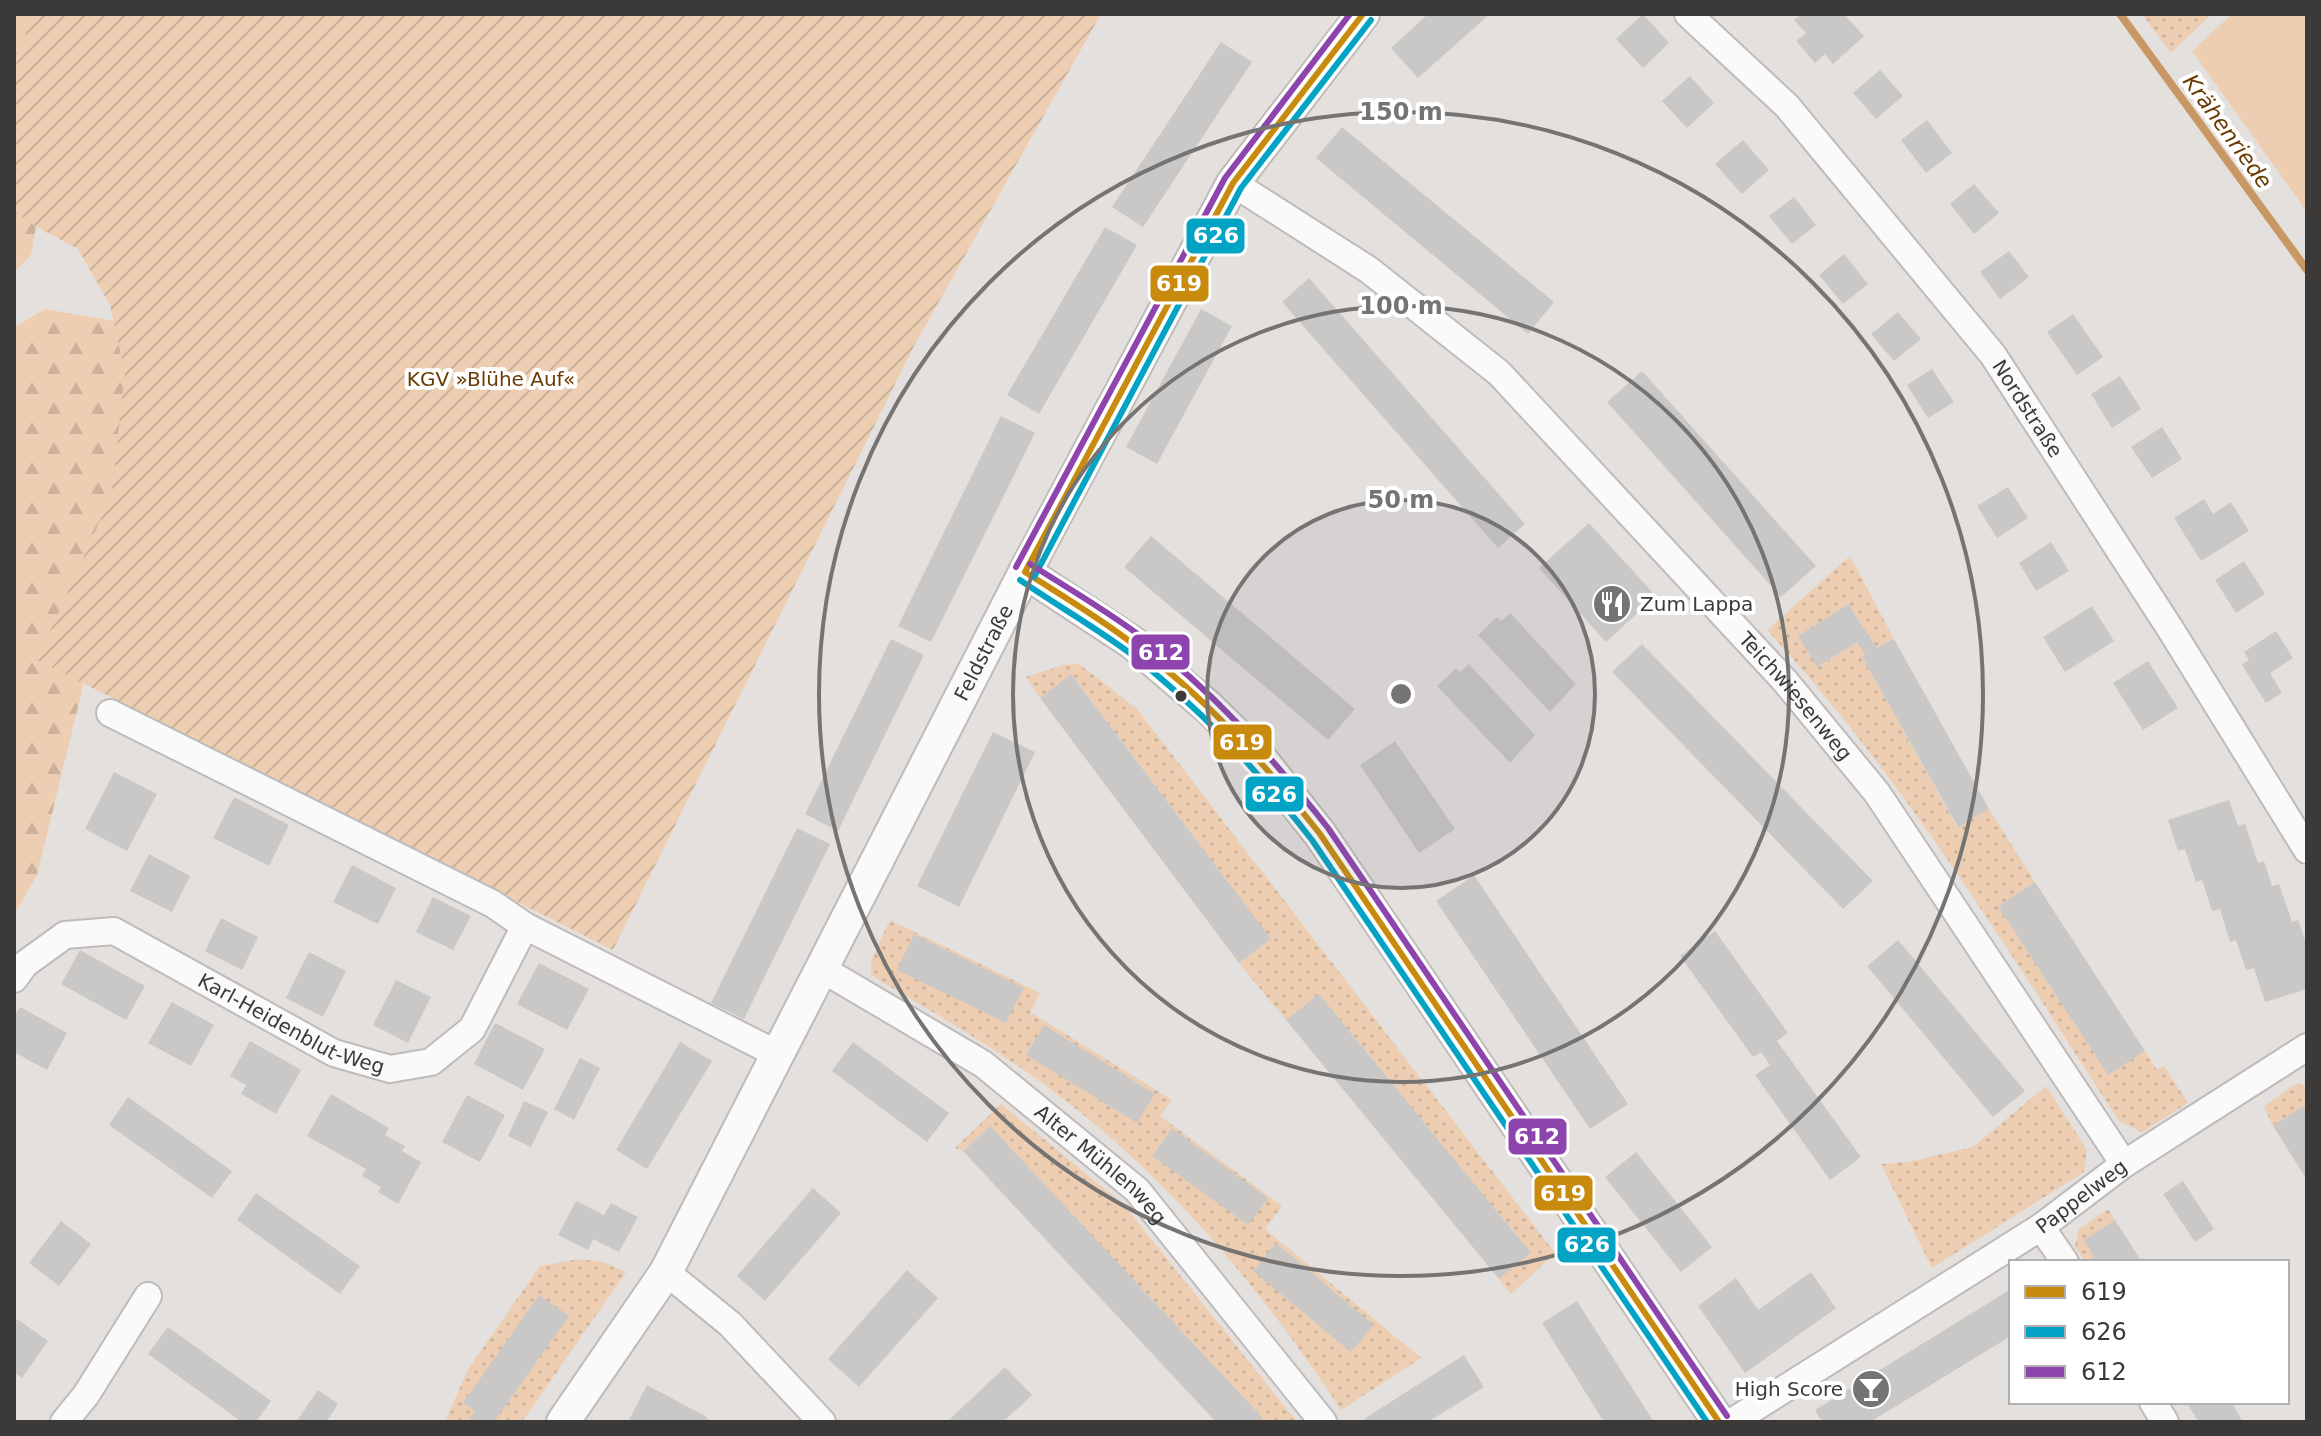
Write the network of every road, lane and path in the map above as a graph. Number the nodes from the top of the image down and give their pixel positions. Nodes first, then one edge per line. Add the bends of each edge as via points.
1 (1363, 14) edge
2 (1688, 14) edge
3 (1233, 183) junction
4 (1025, 572) junction
5 (110, 713) dead end
6 (2307, 850) edge
7 (525, 926) junction
8 (822, 969) junction
9 (14, 979) edge
10 (2307, 1047) edge
11 (779, 1055) junction
12 (2124, 1164) junction
13 (2041, 1227) junction
14 (2064, 1260) edge
15 (666, 1272) junction
16 (148, 1296) dead end
17 (2154, 1404) edge
18 (64, 1422) edge
19 (563, 1422) edge
20 (822, 1422) edge
21 (1323, 1422) edge
22 (1719, 1422) edge
23 (1732, 1422) edge
24 (2165, 1422) edge

1 - 3 street, Feldstraße
2 - 6 street, Nordstraße via 1787,106 1993,355
3 - 4 street, Feldstraße
3 - 12 street, Teichwiesenweg via 1369,270 1499,373 1785,681 1877,793
4 - 8 street, Feldstraße
4 - 22 street via 1133,643 1259,757 1320,834
5 - 7 street via 493,904
7 - 9 street, Karl-Heidenblut-Weg via 472,1029 431,1062 390,1069 334,1053 114,931 65,935 25,964
7 - 11 street
8 - 11 street, Feldstraße
8 - 21 street, Alter Mühlenweg via 983,1064 1137,1190
10 - 12 street, Pappelweg
11 - 15 street, Feldstraße
12 - 13 street, Pappelweg
13 - 14 street
13 - 23 street, Pappelweg
15 - 19 street, Feldstraße
15 - 20 street via 730,1324
16 - 18 street
17 - 24 street

